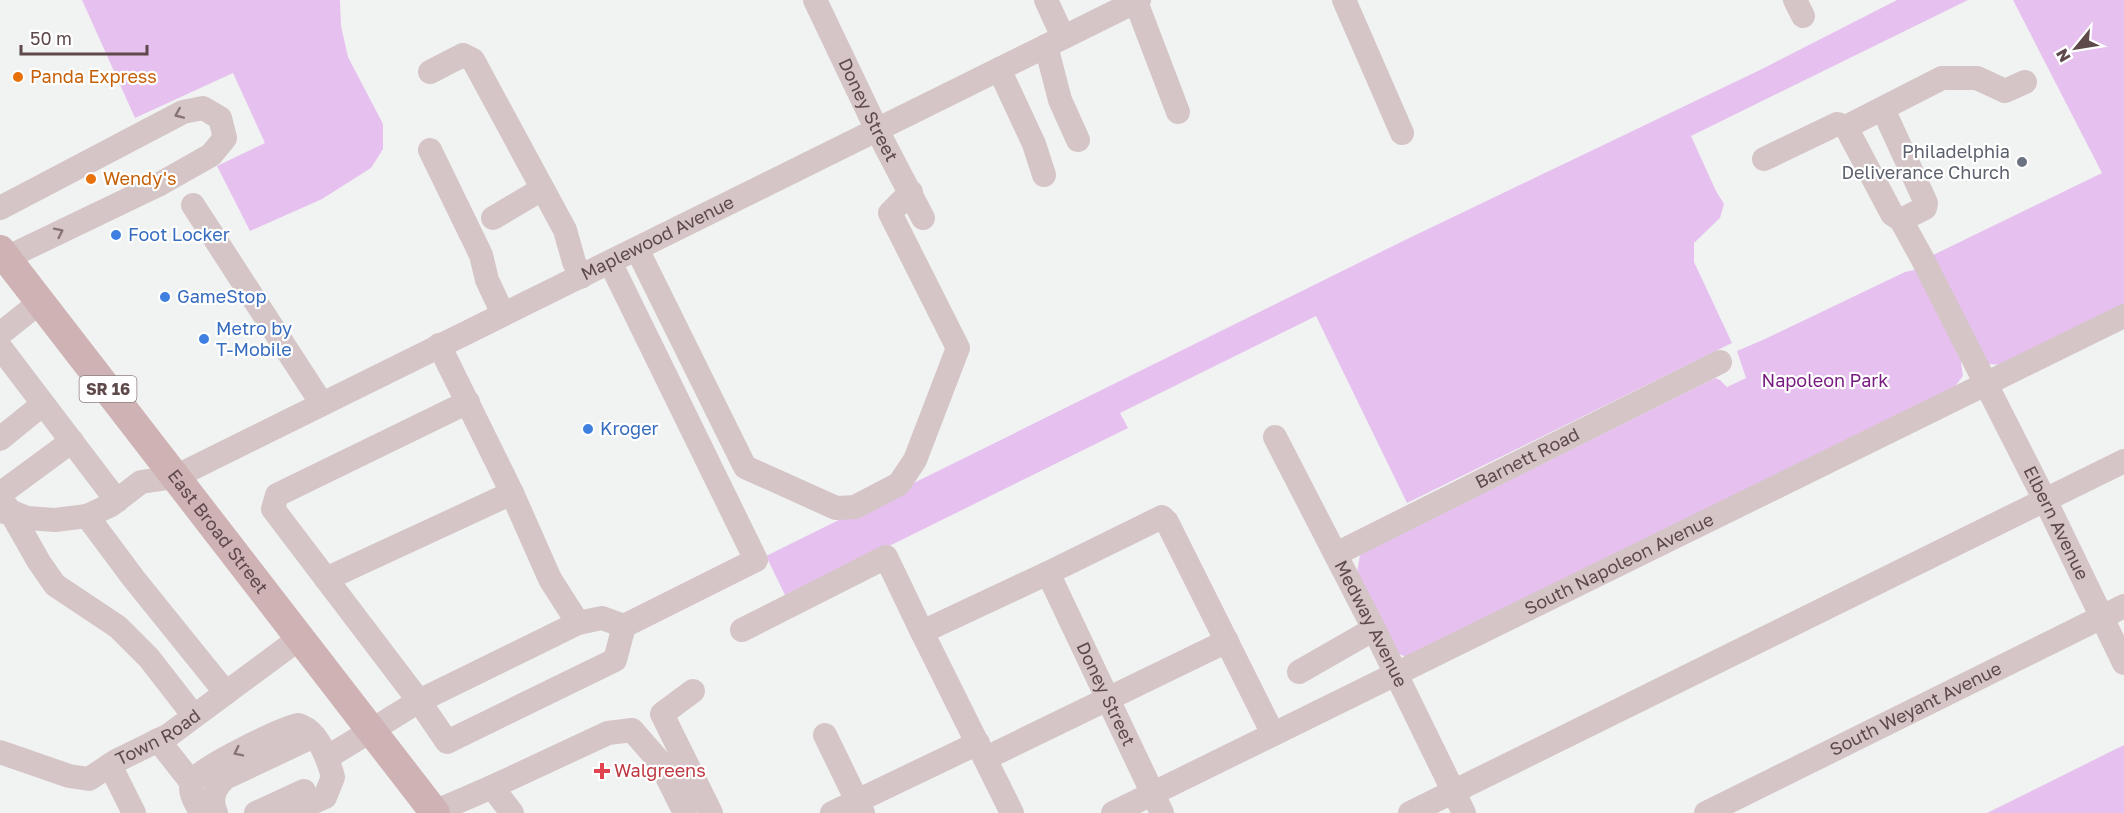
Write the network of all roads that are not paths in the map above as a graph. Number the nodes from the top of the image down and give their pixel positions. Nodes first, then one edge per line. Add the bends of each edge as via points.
1 (815, 0) edge
2 (1046, 0) edge
3 (1344, 0) edge
4 (1137, 1) edge
5 (1054, 42) junction
6 (999, 69) junction
7 (430, 72) dead end
8 (2025, 82) dead end
9 (1883, 109) junction
10 (1178, 112) dead end
11 (1846, 127) junction
12 (877, 130) junction
13 (1402, 133) dead end
14 (1078, 140) dead end
15 (430, 150) dead end
16 (1764, 159) dead end
17 (1044, 175) dead end
18 (542, 189) junction
19 (911, 192) junction
20 (193, 205) dead end
21 (0, 208) edge
22 (493, 218) dead end
23 (923, 218) dead end
24 (1901, 220) junction
25 (637, 249) junction
26 (3, 254) edge
27 (610, 262) junction
28 (581, 277) junction
29 (40, 302) junction
30 (503, 314) junction
31 (2124, 316) edge
32 (0, 334) edge
33 (439, 345) junction
34 (0, 347) edge
35 (1720, 362) dead end
36 (8, 375) edge
37 (1986, 384) junction
38 (468, 402) junction
39 (43, 404) junction
40 (322, 404) junction
41 (1275, 437) dead end
42 (0, 439) edge
43 (72, 441) junction
44 (2124, 461) edge
45 (175, 477) junction
46 (512, 493) junction
47 (2045, 500) junction
48 (117, 501) junction
49 (2, 504) edge
50 (87, 516) junction
51 (1336, 555) junction
52 (1048, 573) junction
53 (326, 579) junction
54 (2124, 606) edge
55 (2101, 617) junction
56 (578, 623) junction
57 (624, 627) junction
58 (1374, 629) junction
59 (742, 630) dead end
60 (922, 632) junction
61 (300, 638) junction
62 (1227, 641) junction
63 (2124, 663) edge
64 (1299, 672) dead end
65 (1396, 673) junction
66 (693, 691) dead end
67 (226, 693) junction
68 (1108, 698) junction
69 (419, 701) junction
70 (194, 716) junction
71 (372, 731) junction
72 (1273, 734) junction
73 (825, 735) dead end
74 (314, 736) junction
75 (158, 740) junction
76 (982, 751) junction
77 (0, 752) edge
78 (110, 765) junction
79 (331, 767) junction
80 (192, 783) junction
81 (492, 787) junction
82 (1454, 791) junction
83 (1157, 803) edge
84 (860, 807) edge
85 (435, 812) edge
86 (134, 813) edge
87 (201, 813) edge
88 (216, 813) edge
89 (256, 813) edge
90 (290, 813) edge
91 (512, 813) edge
92 (685, 813) edge
93 (711, 813) edge
94 (832, 813) edge
95 (1012, 813) edge
96 (1113, 813) edge
97 (1410, 813) edge
98 (1464, 813) edge
99 (1706, 813) edge

1 - 12 street, Doney Street
2 - 5 street
3 - 13 street
4 - 5 street, Maplewood Avenue
4 - 10 street
5 - 6 street, Maplewood Avenue
5 - 14 street via 1060,100
6 - 12 street, Maplewood Avenue
6 - 17 street
7 - 18 street via 463,55 473,60
8 - 9 street via 2006,91 1977,78 1942,78
9 - 11 street
9 - 24 street via 1926,203 1926,208
11 - 16 street via 1837,124
11 - 24 street, Elbern Avenue via 1892,214
12 - 19 street, Doney Street
12 - 25 street, Maplewood Avenue
15 - 30 street via 481,255 487,280
18 - 22 street
18 - 28 street via 565,230
19 - 23 street, Doney Street
19 - 25 street via 890,213 958,348 915,460 899,484 855,507 836,508 745,467
20 - 40 street
26 -> 21 street via 158,185 211,155 225,138 220,118 203,108 183,112
24 - 37 street, Elbern Avenue
25 - 27 street, Maplewood Avenue
26 - 29 main road, East Broad Street / SR 16
27 - 28 street, Maplewood Avenue
27 - 57 street via 756,560
28 - 30 street, Maplewood Avenue
29 - 32 street
29 - 45 main road, East Broad Street / SR 16
30 - 33 street, Maplewood Avenue
31 - 37 street, South Napoleon Avenue
33 - 38 street
33 - 40 street, Maplewood Avenue
34 - 36 street
35 - 51 street, Barnett Road
36 - 39 street
37 - 47 street, Elbern Avenue
37 - 65 street, South Napoleon Avenue
38 - 46 street
38 - 53 street via 277,495 273,509
39 - 42 street
39 - 43 street
40 - 45 street, Maplewood Avenue
41 - 51 street, Medway Avenue
43 - 48 street
43 - 49 street
44 - 47 street
45 - 48 street, Maplewood Avenue via 141,483
45 - 61 main road, East Broad Street / SR 16
46 - 53 street
46 - 56 street via 550,579
47 - 55 street, Elbern Avenue
47 - 82 street
48 - 50 street, Maplewood Avenue
49 - 50 street, Maplewood Avenue via 27,518
49 - 70 street via 55,585 118,627 149,658
50 - 67 street
51 - 58 street, Medway Avenue
52 - 60 street
52 - 62 street via 1162,517
52 - 68 street, Doney Street
53 - 69 street
54 - 55 street, South Weyant Avenue
55 - 63 street, Elbern Avenue
55 - 99 street, South Weyant Avenue
56 - 57 street via 602,618
56 - 69 street
57 - 69 street via 615,660 447,742
58 - 64 street
58 - 65 street, Medway Avenue
59 - 60 street via 886,558
60 - 76 street
61 - 67 street, Town Road
61 - 71 main road, East Broad Street / SR 16
62 - 68 street
62 - 72 street
65 - 72 street, South Napoleon Avenue
65 - 82 street, Medway Avenue
66 - 93 street via 662,714
67 - 70 street, Town Road
68 - 76 street
68 - 83 street, Doney Street
69 - 71 street
70 - 75 street, Town Road
71 - 79 street
71 - 85 main road, East Broad Street / SR 16
72 - 83 street, South Napoleon Avenue
73 - 84 street
74 - 79 street
74 -> 80 street via 305,726 290,727 213,764
74 - 88 street via 225,778 213,798
75 - 78 street, Town Road
75 - 80 street
76 - 84 street
76 - 95 street
77 - 78 street, Town Road via 89,779
78 - 86 street
79 - 89 street
79 - 90 street via 325,796
80 - 87 street via 192,794
81 - 85 street
81 - 91 street
81 - 92 street via 608,733 632,729 659,761
82 - 97 street
82 - 98 street, Medway Avenue
83 - 96 street, South Napoleon Avenue
84 - 94 street

